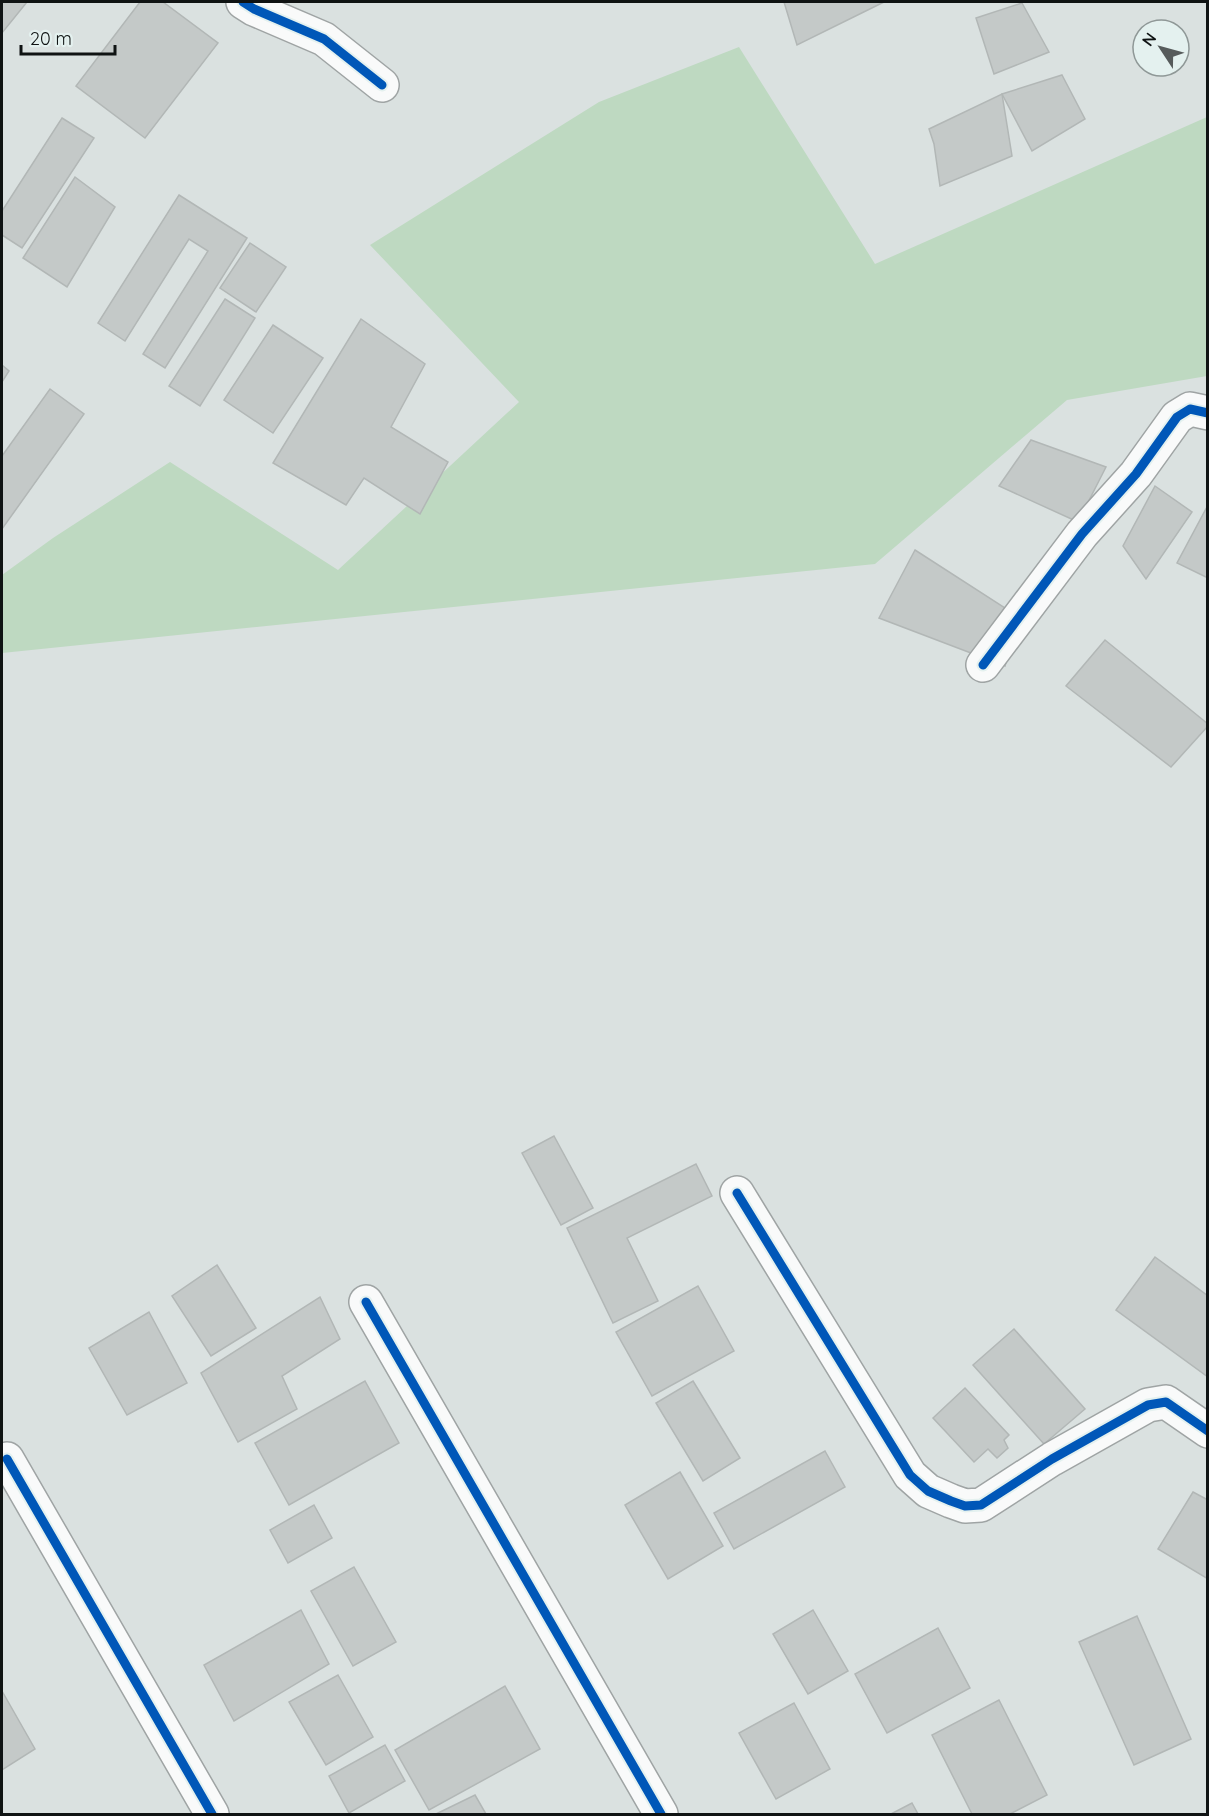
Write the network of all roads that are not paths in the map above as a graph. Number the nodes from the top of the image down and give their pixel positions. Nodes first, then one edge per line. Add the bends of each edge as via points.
1 (243, 2) edge
2 (382, 85) dead end
3 (1208, 412) edge
4 (982, 665) dead end
5 (737, 1193) dead end
6 (366, 1302) dead end
7 (1208, 1431) edge
8 (8, 1459) dead end
9 (212, 1815) edge
10 (661, 1815) edge

1 - 2 street via 324,39
3 - 4 street via 1190,409 1177,417 1136,474 1082,534
5 - 7 street via 910,1475 928,1491 965,1506 981,1505 1052,1459 1148,1406 1166,1402
6 - 10 street
8 - 9 street

